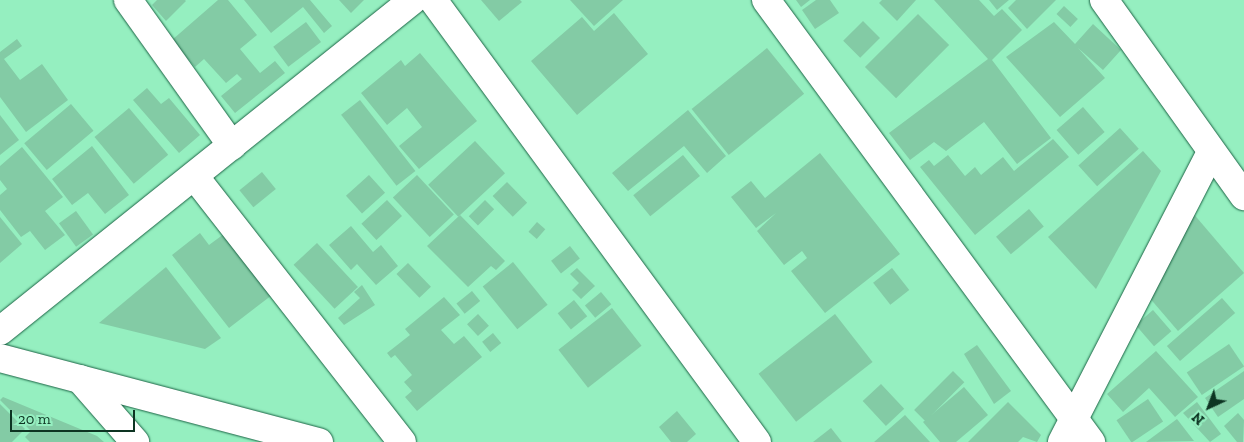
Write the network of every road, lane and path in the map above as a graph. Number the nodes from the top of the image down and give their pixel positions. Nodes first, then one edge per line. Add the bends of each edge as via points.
1 (128, 0) edge
2 (413, 0) edge
3 (433, 0) edge
4 (766, 0) edge
5 (1113, 4) edge
6 (232, 146) junction
7 (1211, 152) junction
8 (195, 177) junction
9 (1244, 196) edge
10 (0, 331) edge
11 (0, 358) edge
12 (80, 379) junction
13 (1068, 430) edge
14 (135, 442) edge
15 (319, 442) edge
16 (402, 442) edge
17 (757, 442) edge
18 (1091, 442) edge

1 - 6 street
2 - 6 street
3 - 17 street
4 - 13 street
5 - 7 street
6 - 8 street
7 - 9 street
7 - 13 street
8 - 10 street
8 - 16 street
11 - 12 street
12 - 14 street
12 - 15 street
13 - 18 street

